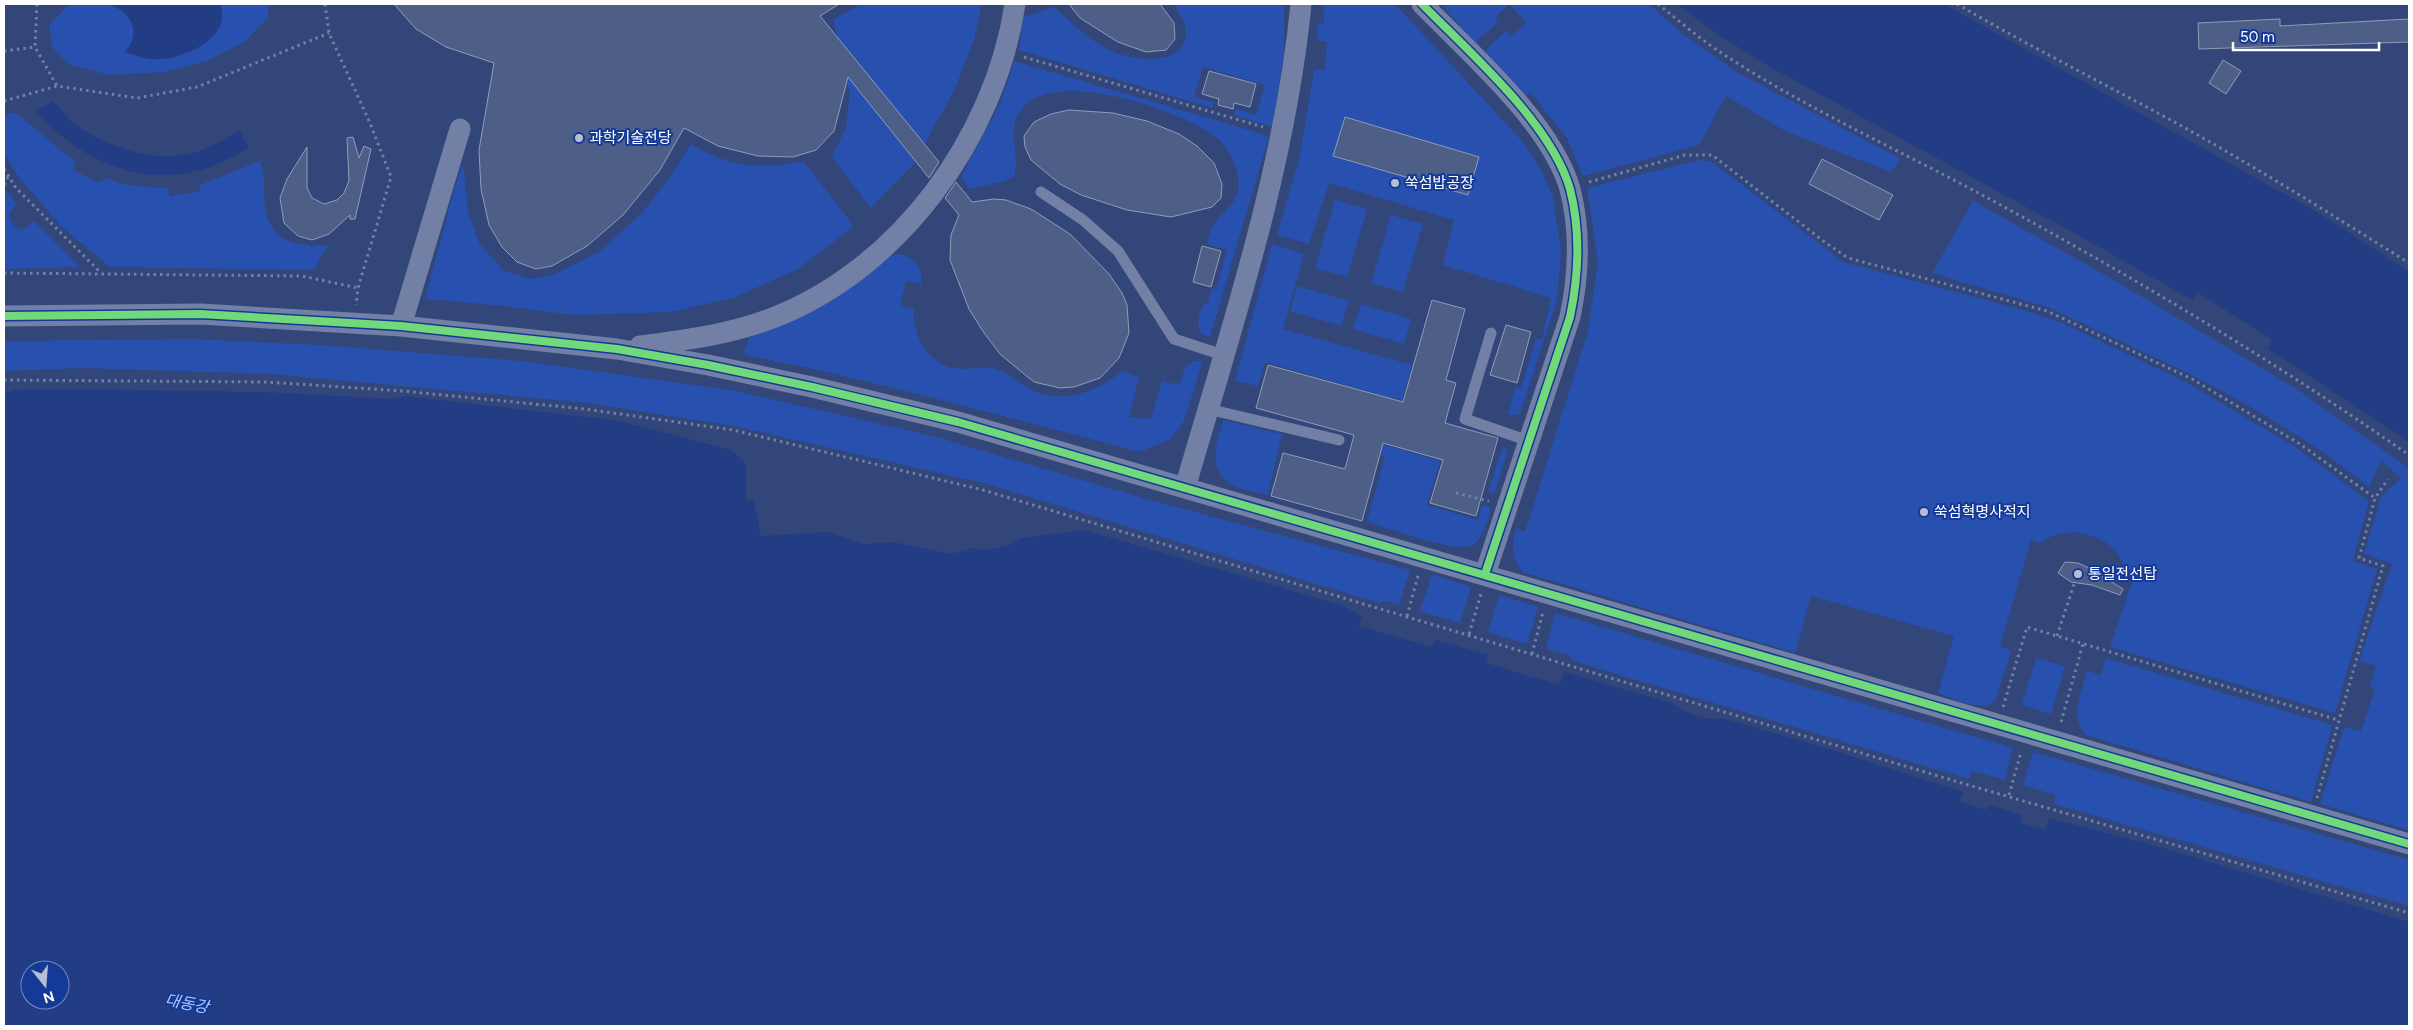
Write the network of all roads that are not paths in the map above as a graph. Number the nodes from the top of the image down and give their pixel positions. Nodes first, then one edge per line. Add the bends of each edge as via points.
1 (1015, 4) edge
2 (1301, 4) edge
3 (1422, 4) edge
4 (460, 129) dead end
5 (1041, 192) dead end
6 (4, 316) edge
7 (401, 326) junction
8 (1491, 333) dead end
9 (617, 349) junction
10 (1223, 355) junction
11 (1208, 409) junction
12 (1339, 440) dead end
13 (1529, 441) junction
14 (1185, 488) junction
15 (1483, 584) junction
16 (2409, 844) edge

1 - 9 street via 986,106 934,195 882,248 854,272 802,304 749,326 696,339
2 - 10 street via 1282,133
3 - 13 street via 1514,98 1559,164 1569,188 1578,233 1576,286 1570,317
4 - 7 street
5 - 10 lane via 1083,220 1118,252 1174,340
6 - 7 street via 200,314
7 - 9 street
8 - 13 lane via 1465,419
9 - 14 street via 793,383 958,422
10 - 11 street
11 - 12 lane
11 - 14 street
13 - 15 street
14 - 15 street
15 - 16 street via 2055,740

